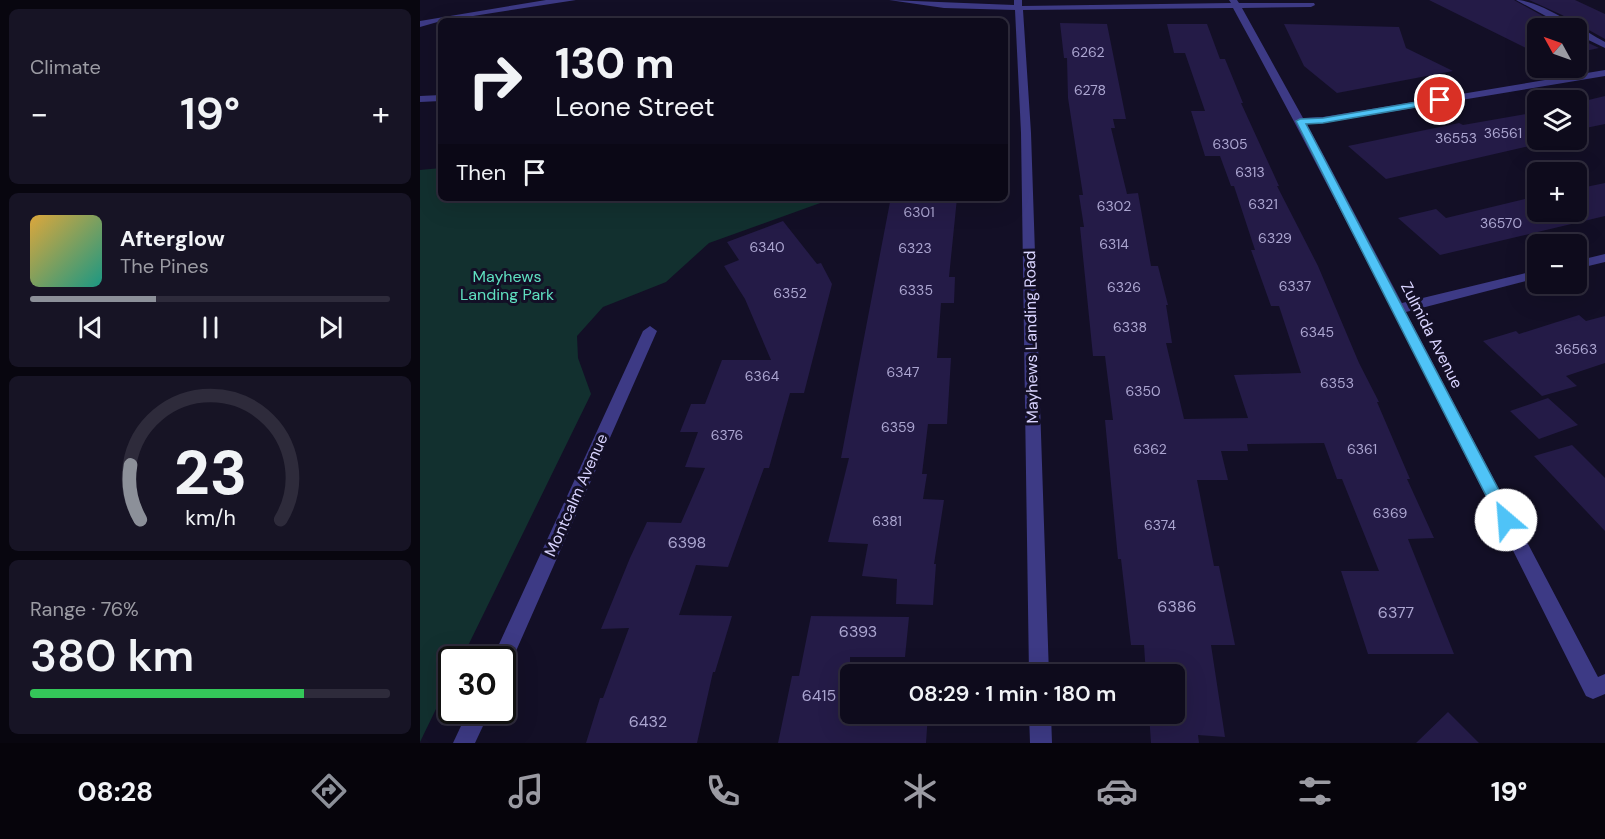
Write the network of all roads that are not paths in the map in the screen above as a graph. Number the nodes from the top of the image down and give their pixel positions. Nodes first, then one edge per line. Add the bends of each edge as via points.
1 (573, 0) edge
2 (893, 0) edge
3 (1520, 0) edge
4 (1235, 3) edge
5 (1018, 4) edge
6 (1311, 5) dead end
7 (453, 18) edge
8 (1554, 18) edge
9 (438, 21) edge
10 (420, 24) edge
11 (1587, 35) edge
12 (1605, 45) edge
13 (1605, 73) edge
14 (438, 98) edge
15 (420, 99) edge
16 (1300, 121) junction
17 (1605, 258) edge
18 (1587, 262) edge
19 (1527, 277) edge
20 (1398, 309) junction
21 (650, 331) dead end
22 (508, 646) edge
23 (1039, 664) edge
24 (1599, 687) edge
25 (473, 724) edge
26 (1040, 724) edge
27 (465, 743) edge
28 (1041, 743) edge

1 - 7 street
2 - 5 street via 944,6
3 - 8 street
4 - 5 street
4 - 6 street
4 - 16 street, Zulmida Avenue
5 - 23 street, Mayhews Landing Road via 1026,133
9 - 10 street
11 - 12 street
13 - 16 street
14 - 15 street
16 - 20 street, Zulmida Avenue
17 - 18 street
19 - 20 street
20 - 24 street, Zulmida Avenue
21 - 22 street, Montcalm Avenue
25 - 27 street
26 - 28 street

